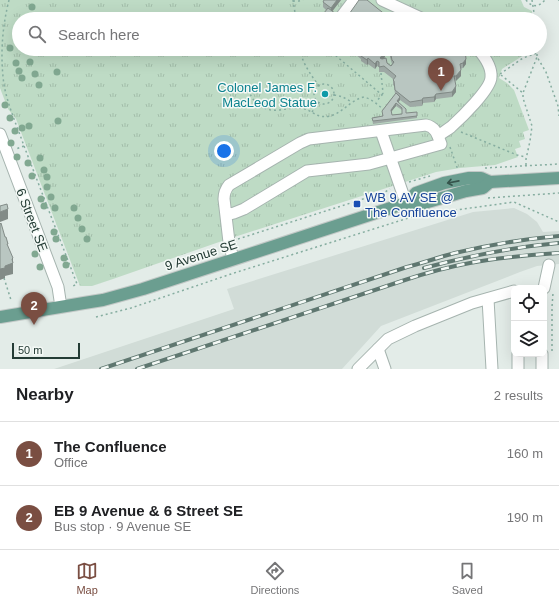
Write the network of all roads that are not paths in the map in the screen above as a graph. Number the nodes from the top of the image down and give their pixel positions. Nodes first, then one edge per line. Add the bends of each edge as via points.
1 (354, 0) edge
2 (382, 0) edge
3 (345, 12) edge
4 (409, 12) edge
5 (484, 56) edge
6 (381, 131) junction
7 (0, 134) edge
8 (438, 136) junction
9 (4, 154) edge
10 (391, 158) junction
11 (556, 179) edge
12 (406, 203) junction
13 (226, 215) junction
14 (233, 259) junction
15 (549, 265) dead end
16 (548, 290) edge
17 (511, 292) edge
18 (488, 298) junction
19 (61, 307) junction
20 (0, 317) edge
21 (378, 349) junction
22 (518, 357) edge
23 (542, 357) edge
24 (358, 369) edge
25 (385, 369) edge
26 (492, 369) edge
27 (518, 369) edge
28 (542, 369) edge

1 - 3 street
2 - 4 street
5 - 8 street via 489,66 491,81 471,107
6 - 8 street via 426,125 433,128
6 - 10 street
6 - 13 street via 309,139 300,143 229,185 224,192
7 - 9 street, 6 Street SE
8 - 10 street via 441,144
9 - 19 street, 6 Street SE via 58,287
10 - 12 street
10 - 13 street via 369,164 307,171 244,209
11 - 12 main road, 9 Avenue SE via 490,182 483,188 421,204
12 - 14 main road, 9 Avenue SE
13 - 14 street
14 - 19 main road, 9 Avenue SE via 143,289 103,300
15 - 16 street
17 - 18 street
18 - 21 street via 388,338
18 - 26 street
19 - 20 main road, 9 Avenue SE
21 - 24 street
21 - 25 street
22 - 27 street
23 - 28 street

